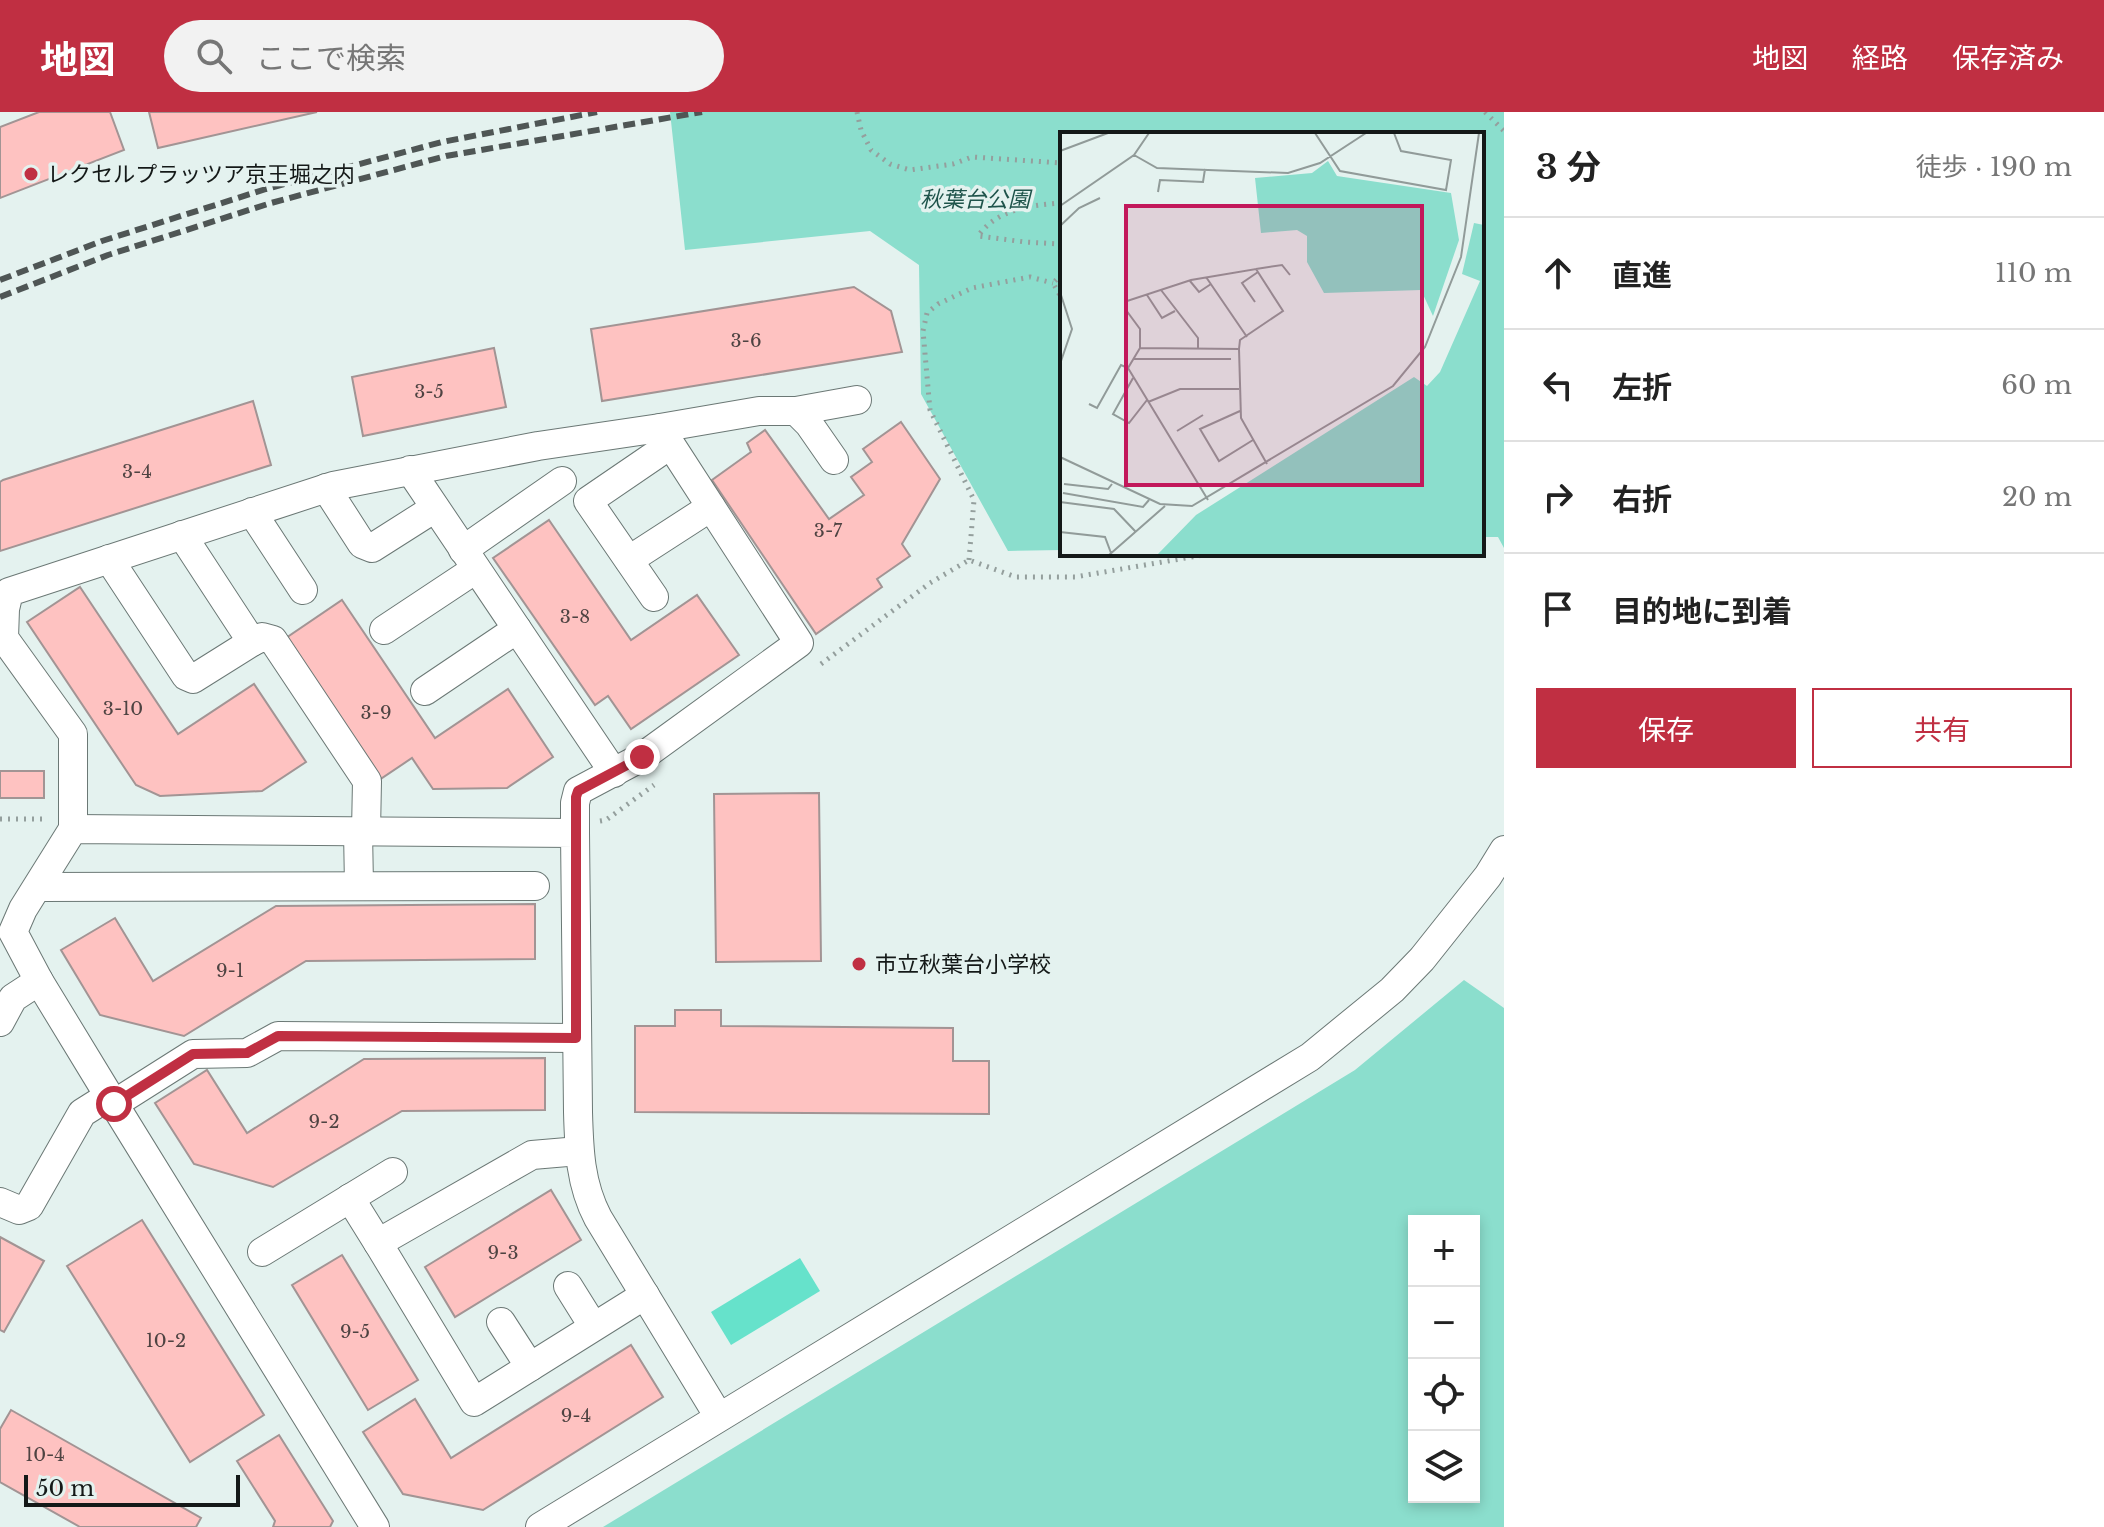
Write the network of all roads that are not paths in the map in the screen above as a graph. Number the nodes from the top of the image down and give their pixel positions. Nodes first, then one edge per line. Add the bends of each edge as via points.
1 (857, 400) dead end
2 (796, 411) junction
3 (665, 436) junction
4 (538, 446) junction
5 (834, 460) dead end
6 (410, 470) junction
7 (562, 481) junction
8 (326, 488) junction
9 (588, 501) junction
10 (711, 507) junction
11 (435, 508) junction
12 (252, 512) junction
13 (182, 535) junction
14 (109, 559) junction
15 (470, 559) junction
16 (629, 560) junction
17 (303, 590) dead end
18 (654, 597) dead end
19 (517, 629) junction
20 (384, 630) dead end
21 (252, 642) junction
22 (425, 691) dead end
23 (614, 773) junction
24 (62, 824) junction
25 (585, 828) junction
26 (362, 831) junction
27 (1504, 850) edge
28 (359, 886) junction
29 (535, 886) dead end
30 (38, 887) junction
31 (6, 930) edge
32 (39, 981) junction
33 (0, 1022) edge
34 (576, 1038) junction
35 (111, 1100) junction
36 (579, 1151) junction
37 (393, 1172) dead end
38 (350, 1198) junction
39 (0, 1202) edge
40 (378, 1243) junction
41 (262, 1252) dead end
42 (568, 1286) dead end
43 (645, 1295) junction
44 (501, 1322) dead end
45 (593, 1326) junction
46 (530, 1367) junction
47 (719, 1417) junction
48 (375, 1527) edge
49 (540, 1527) edge

1 - 2 street
2 - 3 street via 759,411
2 - 5 street
3 - 4 street
3 - 9 street
3 - 10 street
4 - 6 street
4 - 7 street
6 - 8 street
6 - 11 street
7 - 9 street via 576,501
7 - 15 street
8 - 11 street via 362,544 372,548
8 - 12 street
9 - 16 street
10 - 16 street
10 - 23 street via 799,643
11 - 15 street
12 - 13 street
12 - 17 street
13 - 14 street
13 - 21 street
14 - 21 street via 186,676 193,679
14 - 24 street via 9,592 5,609 4,638 73,734
15 - 19 street
15 - 20 street
16 - 18 street
19 - 22 street
19 - 23 street
21 - 26 street via 262,637 273,640 367,781
23 - 25 street via 578,791 575,803
24 - 26 street
24 - 30 street
25 - 26 street
25 - 34 street
26 - 28 street
27 - 47 street via 1422,959 1310,1057
28 - 29 street
28 - 30 street
30 - 31 street
31 - 32 street
32 - 33 street via 13,998
32 - 35 street
34 - 35 street via 278,1036 247,1053 193,1054
34 - 36 street
35 - 39 street via 82,1113 29,1206 19,1210
35 - 48 street
36 - 40 street via 532,1155
36 - 43 street via 589,1202
37 - 38 street
38 - 40 street
38 - 41 street
40 - 46 street via 474,1402
42 - 45 street
43 - 45 street
43 - 47 street
44 - 46 street
45 - 46 street
47 - 49 street

